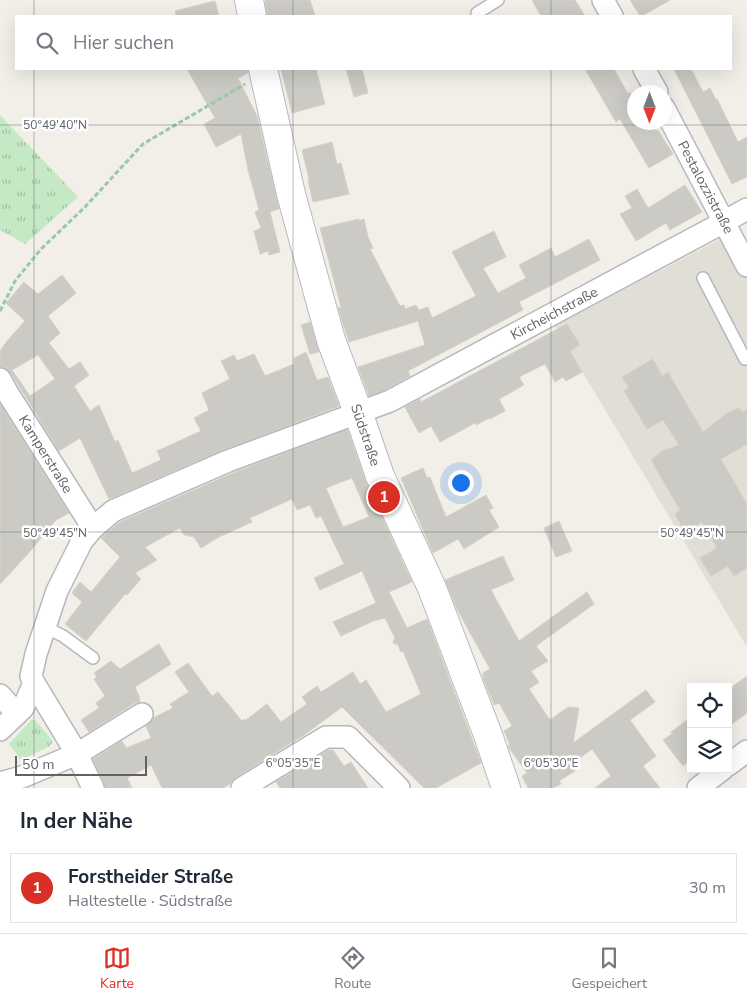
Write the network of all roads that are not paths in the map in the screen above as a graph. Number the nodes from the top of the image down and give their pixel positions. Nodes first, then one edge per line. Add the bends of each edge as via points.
1 (249, 0) edge
2 (498, 0) edge
3 (603, 0) edge
4 (477, 12) dead end
5 (252, 15) edge
6 (611, 15) edge
7 (645, 70) edge
8 (263, 71) edge
9 (653, 85) edge
10 (672, 123) edge
11 (747, 209) edge
12 (724, 222) junction
13 (747, 266) edge
14 (703, 278) dead end
15 (747, 358) edge
16 (0, 379) edge
17 (358, 412) junction
18 (93, 528) junction
19 (45, 627) junction
20 (93, 658) dead end
21 (34, 682) junction
22 (0, 696) edge
23 (17, 714) junction
24 (142, 714) dead end
25 (0, 730) edge
26 (747, 752) edge
27 (77, 754) junction
28 (732, 762) edge
29 (718, 773) edge
30 (0, 783) edge
31 (93, 788) edge
32 (242, 788) edge
33 (400, 788) edge
34 (506, 788) edge
35 (698, 788) edge

1 - 5 street
2 - 4 lane
3 - 6 street
7 - 9 street
8 - 17 street, Südstraße via 291,194 332,340
10 - 12 street, Pestalozzistraße
11 - 12 street, Kircheichstraße
12 - 13 street, Pestalozzistraße
12 - 17 street, Kircheichstraße via 390,400
14 - 15 lane via 745,360
16 - 18 street, Kamperstraße
17 - 18 street, Kircheichstraße via 228,461 112,511
17 - 34 street, Südstraße via 380,476 432,588
18 - 19 street, Kircheichstraße via 82,540 57,591
19 - 20 lane via 64,636
19 - 21 street, Kircheichstraße via 31,676
21 - 23 street
21 - 27 street
22 - 23 street
23 - 25 street
24 - 27 street
26 - 28 street
27 - 30 street
27 - 31 street
29 - 35 street
32 - 33 street via 326,737 348,737

